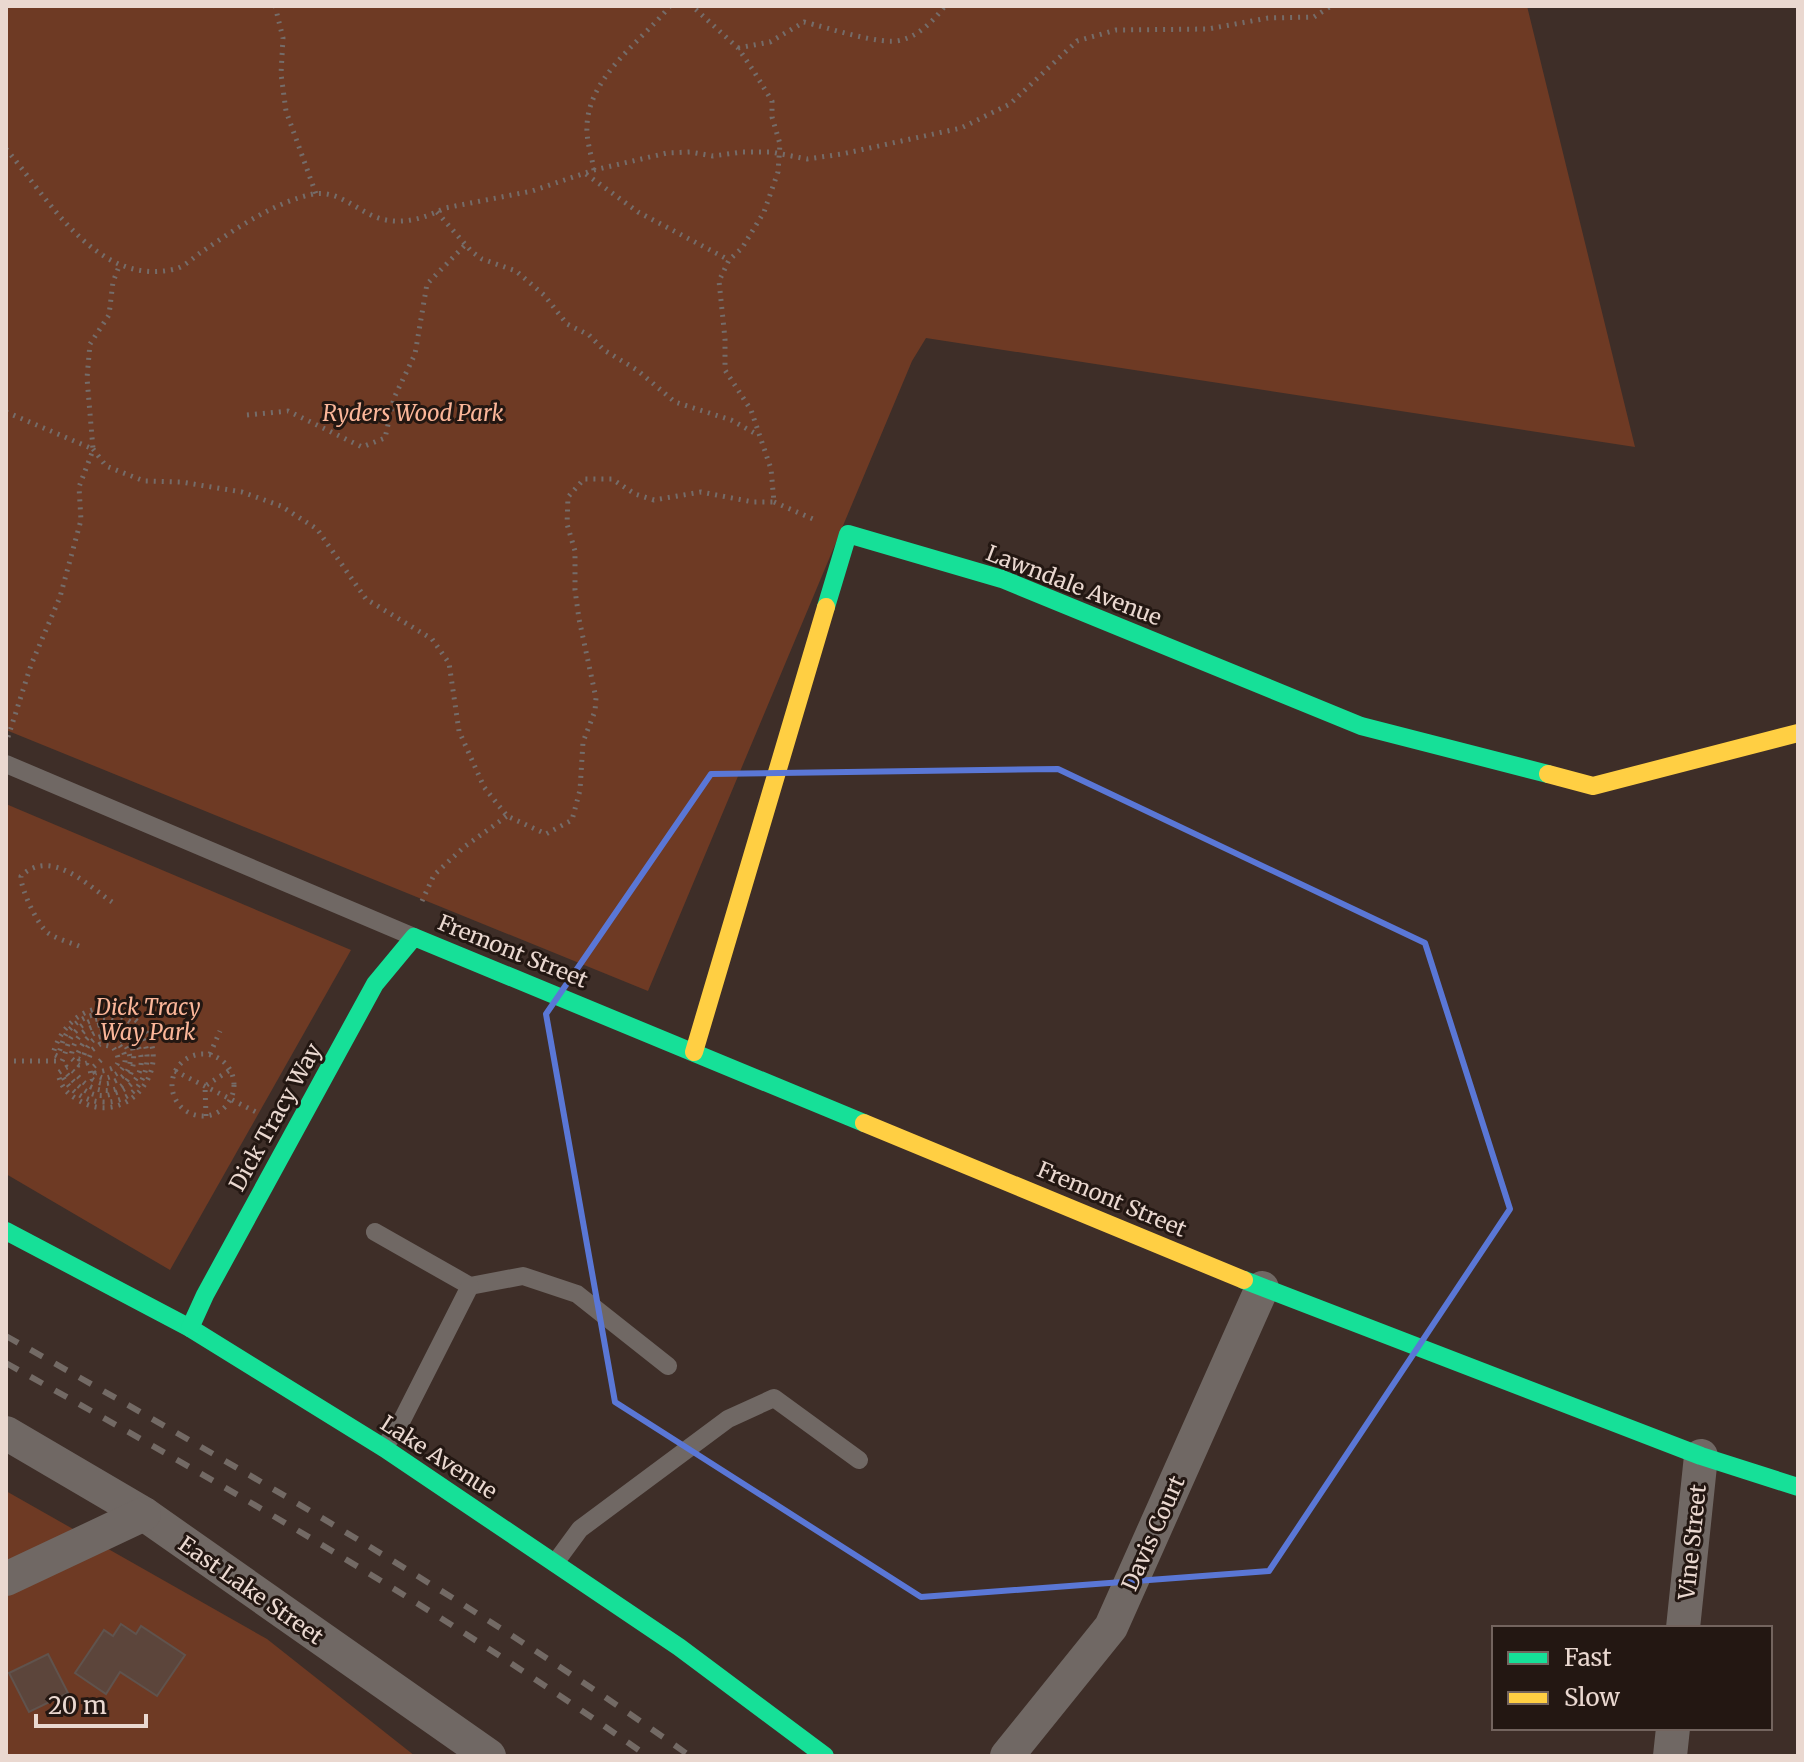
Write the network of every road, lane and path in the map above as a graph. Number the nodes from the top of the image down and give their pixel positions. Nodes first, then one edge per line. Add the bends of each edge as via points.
1 (275, 6) edge
2 (670, 6) edge
3 (692, 6) edge
4 (945, 6) edge
5 (1331, 6) edge
6 (738, 48) junction
7 (6, 149) edge
8 (779, 154) junction
9 (594, 170) junction
10 (586, 174) junction
11 (316, 194) junction
12 (437, 212) junction
13 (465, 245) junction
14 (729, 260) junction
15 (120, 264) junction
16 (6, 412) edge
17 (247, 415) dead end
18 (758, 435) junction
19 (93, 449) junction
20 (1798, 733) edge
21 (6, 740) edge
22 (6, 764) edge
23 (507, 816) junction
24 (112, 902) dead end
25 (406, 934) junction
26 (79, 946) dead end
27 (220, 1031) dead end
28 (694, 1052) junction
29 (210, 1054) junction
30 (101, 1060) dead end
31 (6, 1061) edge
32 (230, 1070) junction
33 (175, 1071) junction
34 (205, 1086) junction
35 (231, 1099) junction
36 (206, 1116) junction
37 (264, 1117) dead end
38 (6, 1231) edge
39 (375, 1232) dead end
40 (470, 1286) junction
41 (1262, 1288) junction
42 (190, 1328) junction
43 (668, 1366) dead end
44 (6, 1433) edge
45 (384, 1448) junction
46 (1701, 1456) junction
47 (859, 1460) dead end
48 (1798, 1487) edge
49 (144, 1514) junction
50 (555, 1563) junction
51 (6, 1579) edge
52 (1683, 1626) edge
53 (1673, 1730) edge
54 (489, 1756) edge
55 (825, 1756) edge
56 (1007, 1756) edge
57 (1670, 1756) edge

1 - 11 path via 283,38 286,111
2 - 9 path via 597,90 587,131
3 - 6 path
4 - 6 path via 921,32 899,41 804,22 770,42
5 - 8 path via 1314,17 1268,18 1208,29 1116,30 1077,41 1010,104 961,128 842,154 807,159
6 - 8 path via 772,101
7 - 15 path via 70,228
8 - 9 path via 667,153
8 - 14 path via 764,212
9 - 10 path
10 - 12 path
10 - 14 path via 638,212
11 - 12 path via 330,194 385,220 414,220
11 - 15 path via 279,205 177,268 150,271
12 - 13 path
13 - 17 path via 427,284 415,354 394,398 385,438 362,447 288,411
13 - 18 path via 482,259 516,271 567,324 675,402
14 - 18 path via 719,281 725,370 751,410
15 - 19 path via 109,315 90,344
16 - 19 path
18 - 23 path via 771,469 774,502 701,492 654,500 612,479 584,479 568,497 580,629 596,698 583,742 580,790 572,820 546,834
19 - 21 path via 79,487 81,520 60,597
19 - 23 path via 106,466 144,481 242,492 281,506 317,529 366,599 432,639 449,663 459,731 484,787
20 - 28 street, Lawndale Avenue via 1593,786 1361,726 1002,579 848,534
22 - 25 lane
23 - 25 path via 434,875
24 - 26 path via 53,865 29,868 21,876 20,885 41,926
25 - 28 street, Fremont Street
25 - 42 street, Dick Tracy Way
27 - 29 path
28 - 41 street, Fremont Street
29 - 32 path
29 - 33 path via 189,1057
30 - 31 path via 90,1070 92,1079 114,1082 130,1062 127,1045 105,1031 83,1042 79,1059 100,1037 113,1039 123,1049 122,1068 105,1078 95,1073 117,1064 113,1047 100,1044 87,1063 79,1065 71,1058 75,1042 101,1025 120,1030 136,1055 124,1082 92,1088 67,1067 58,1073 60,1082 70,1095 92,1106 116,1106 131,1099 151,1073 150,1040 142,1026 122,1012 98,1008 74,1018 59,1036 53,1054 57,1056 70,1028 89,1016 117,1016 140,1032 147,1052 142,1079 134,1091 107,1102 78,1095 63,1077 67,1074 78,1087 100,1096 133,1082 141,1058 139,1045 123,1025 98,1020 85,1024 68,1042 62,1061
32 - 34 path
32 - 35 path via 235,1083
33 - 34 path
33 - 36 path via 176,1101 192,1114
34 - 35 path
34 - 36 path
35 - 36 path via 222,1110
35 - 37 path
38 - 42 street, Lake Avenue
39 - 40 lane
40 - 43 lane via 523,1276 577,1294
40 - 45 lane
41 - 46 street, Fremont Street
41 - 56 street, Davis Court via 1111,1627
42 - 45 street, Lake Avenue
44 - 49 street, East Lake Street
45 - 50 street, Lake Avenue
46 - 48 street, Fremont Street
46 - 52 street, Vine Street
47 - 50 lane via 774,1398 728,1419 580,1529
49 - 51 street
49 - 54 street, East Lake Street
50 - 55 street, Lake Avenue
53 - 57 street

